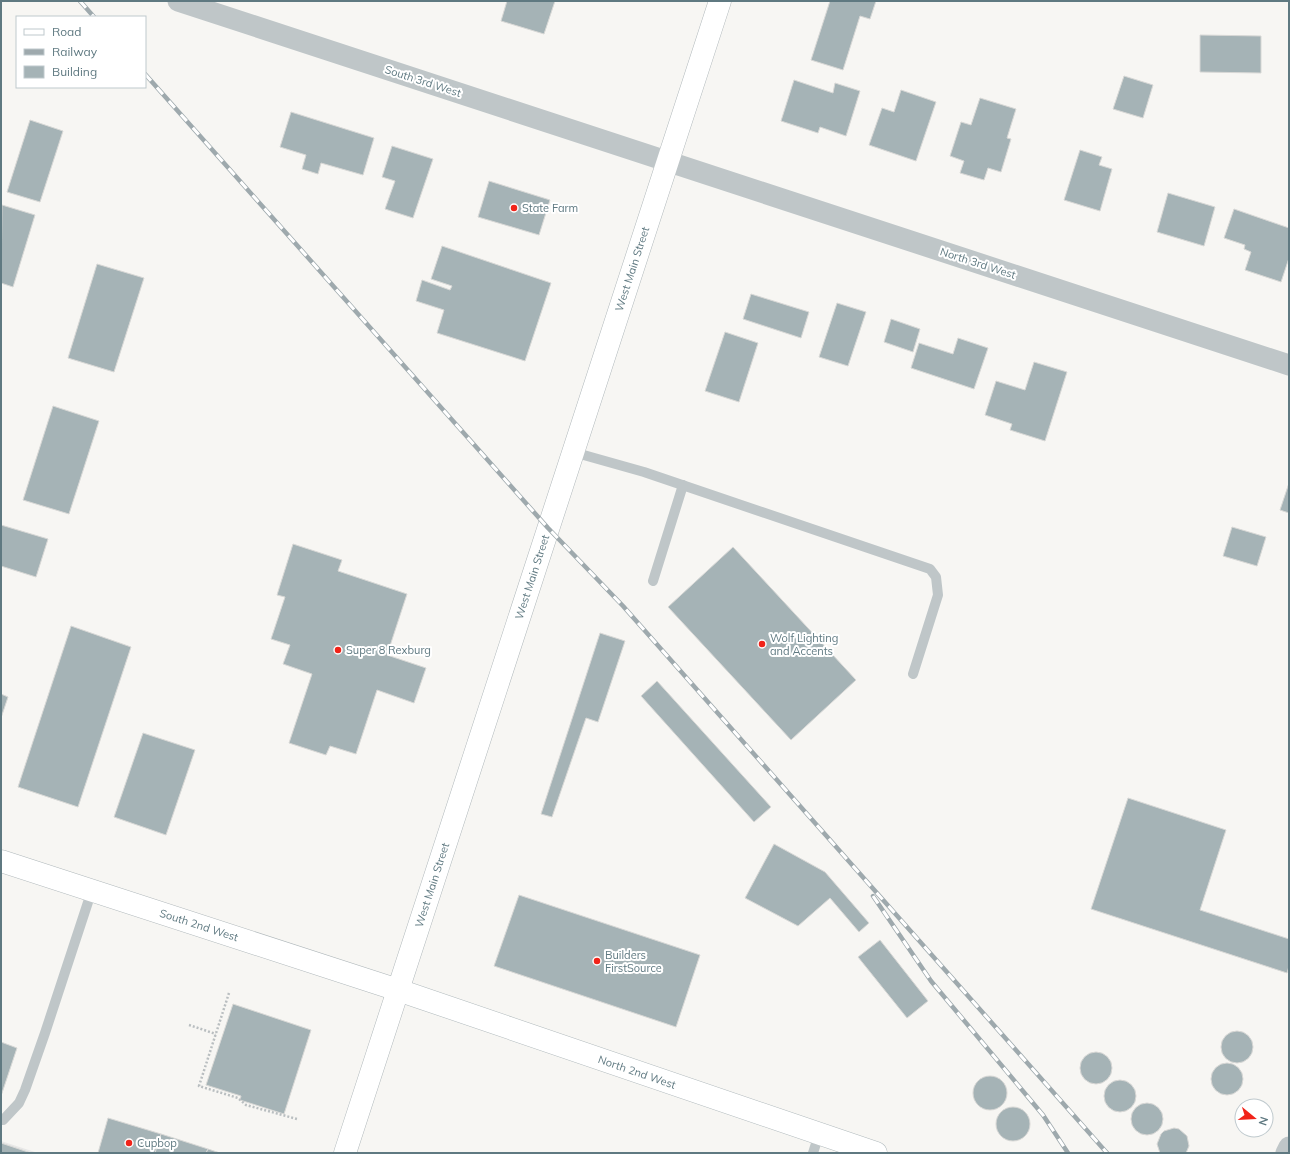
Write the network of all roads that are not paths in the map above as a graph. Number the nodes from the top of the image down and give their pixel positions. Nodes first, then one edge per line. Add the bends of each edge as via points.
1 (178, 1) edge
2 (720, 1) edge
3 (668, 161) junction
4 (1289, 365) edge
5 (573, 452) junction
6 (684, 485) junction
7 (653, 581) dead end
8 (913, 674) dead end
9 (1, 861) edge
10 (92, 890) junction
11 (398, 990) junction
12 (1, 1120) edge
13 (816, 1143) edge
14 (1289, 1147) edge
15 (872, 1152) edge
16 (345, 1153) edge
17 (1286, 1153) edge

1 - 3 street, South 3rd West
2 - 3 main road, West Main Street
3 - 4 street, North 3rd West
3 - 5 main road, West Main Street
5 - 6 lane
5 - 11 main road, West Main Street
6 - 7 lane
6 - 8 lane via 930,569 936,577 938,594
9 - 10 main road, South 2nd West
10 - 11 main road, South 2nd West
10 - 12 lane via 25,1090 19,1103
11 - 13 main road, North 2nd West
11 - 16 main road, West Main Street
13 - 15 main road, North 2nd West
14 - 17 street

